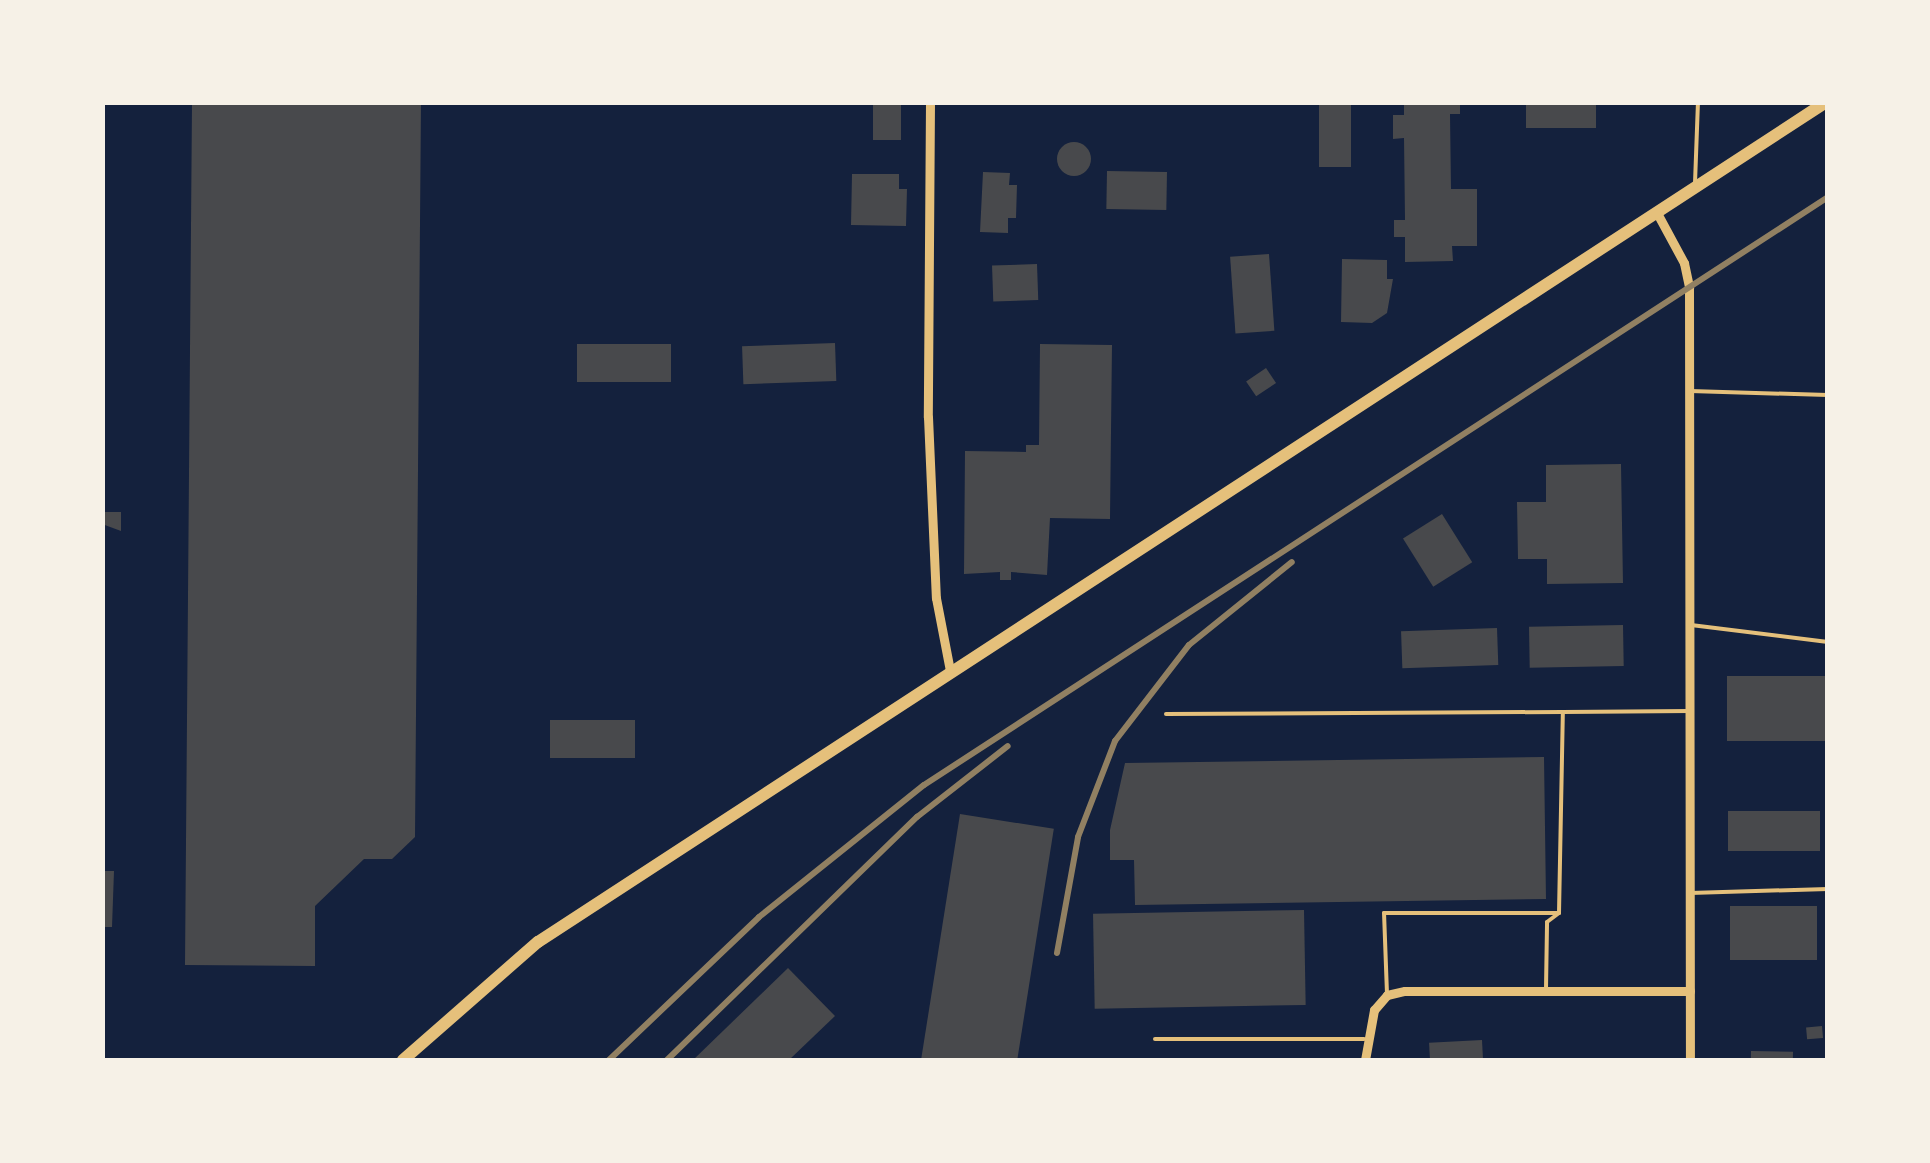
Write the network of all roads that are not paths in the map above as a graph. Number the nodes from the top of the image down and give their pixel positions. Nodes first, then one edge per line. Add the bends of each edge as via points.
1 (930, 102) edge
2 (1698, 102) edge
3 (1826, 102) edge
4 (1694, 189) junction
5 (1657, 213) junction
6 (1690, 391) junction
7 (1828, 395) edge
8 (1691, 625) junction
9 (1828, 642) edge
10 (950, 671) junction
11 (1690, 710) junction
12 (1563, 712) junction
13 (1166, 714) dead end
14 (1828, 889) edge
15 (1690, 893) junction
16 (1559, 913) junction
17 (1690, 992) junction
18 (1546, 993) junction
19 (1387, 995) junction
20 (1156, 1039) dead end
21 (1364, 1040) junction
22 (403, 1060) edge
23 (1365, 1060) edge
24 (1690, 1060) edge

1 - 10 street via 928,417 936,598
2 - 4 lane
3 - 4 main road
4 - 5 main road
5 - 6 street via 1687,272
5 - 10 main road
6 - 7 lane
6 - 8 street
8 - 9 lane
8 - 11 street
10 - 22 main road via 538,942
11 - 12 lane
11 - 15 street
12 - 13 lane
12 - 16 lane
14 - 15 lane
15 - 17 street
16 - 18 lane via 1547,922
16 - 19 lane via 1384,913
17 - 18 street
17 - 24 street
18 - 19 street
19 - 21 street
20 - 21 lane
21 - 23 street

